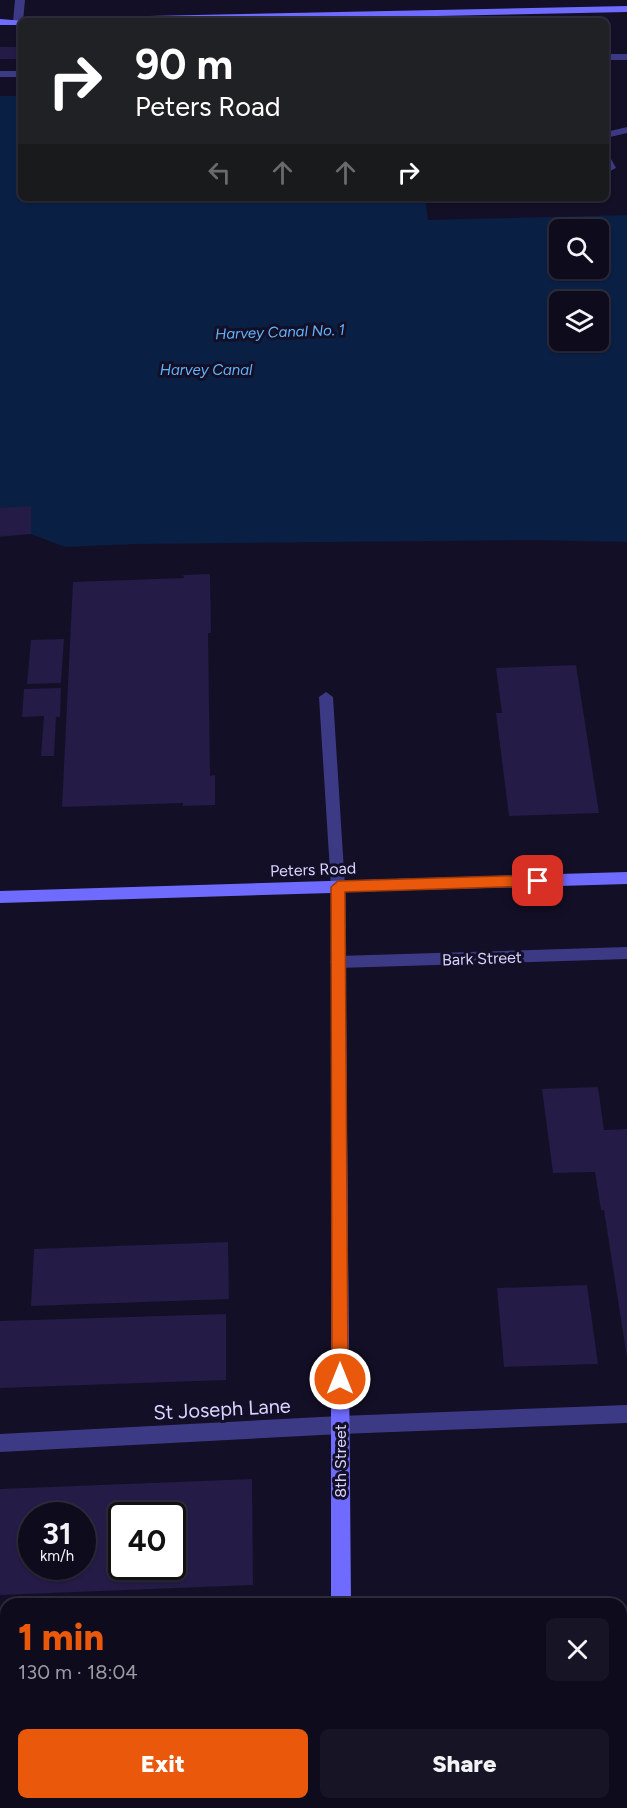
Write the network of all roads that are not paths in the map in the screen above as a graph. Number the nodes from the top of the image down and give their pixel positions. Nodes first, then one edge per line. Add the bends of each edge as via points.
1 (20, 0) edge
2 (627, 9) edge
3 (410, 17) edge
4 (20, 18) edge
5 (321, 18) edge
6 (0, 22) edge
7 (18, 22) edge
8 (609, 57) edge
9 (627, 57) edge
10 (0, 74) edge
11 (18, 74) edge
12 (627, 130) edge
13 (609, 134) edge
14 (326, 697) dead end
15 (627, 878) edge
16 (338, 887) junction
17 (0, 897) edge
18 (627, 953) edge
19 (338, 962) junction
20 (627, 1414) edge
21 (340, 1425) junction
22 (0, 1443) edge
23 (341, 1598) edge

1 - 4 street
2 - 3 main road
3 - 5 main road
6 - 7 main road
8 - 9 street
10 - 11 street
12 - 13 street
14 - 16 street
15 - 16 main road, Peters Road
16 - 17 main road, Peters Road
16 - 19 main road, 8th Street
18 - 19 street, Bark Street
19 - 21 main road, 8th Street
20 - 21 street, St Joseph Lane
21 - 22 street, St Joseph Lane
21 - 23 main road, 8th Street

